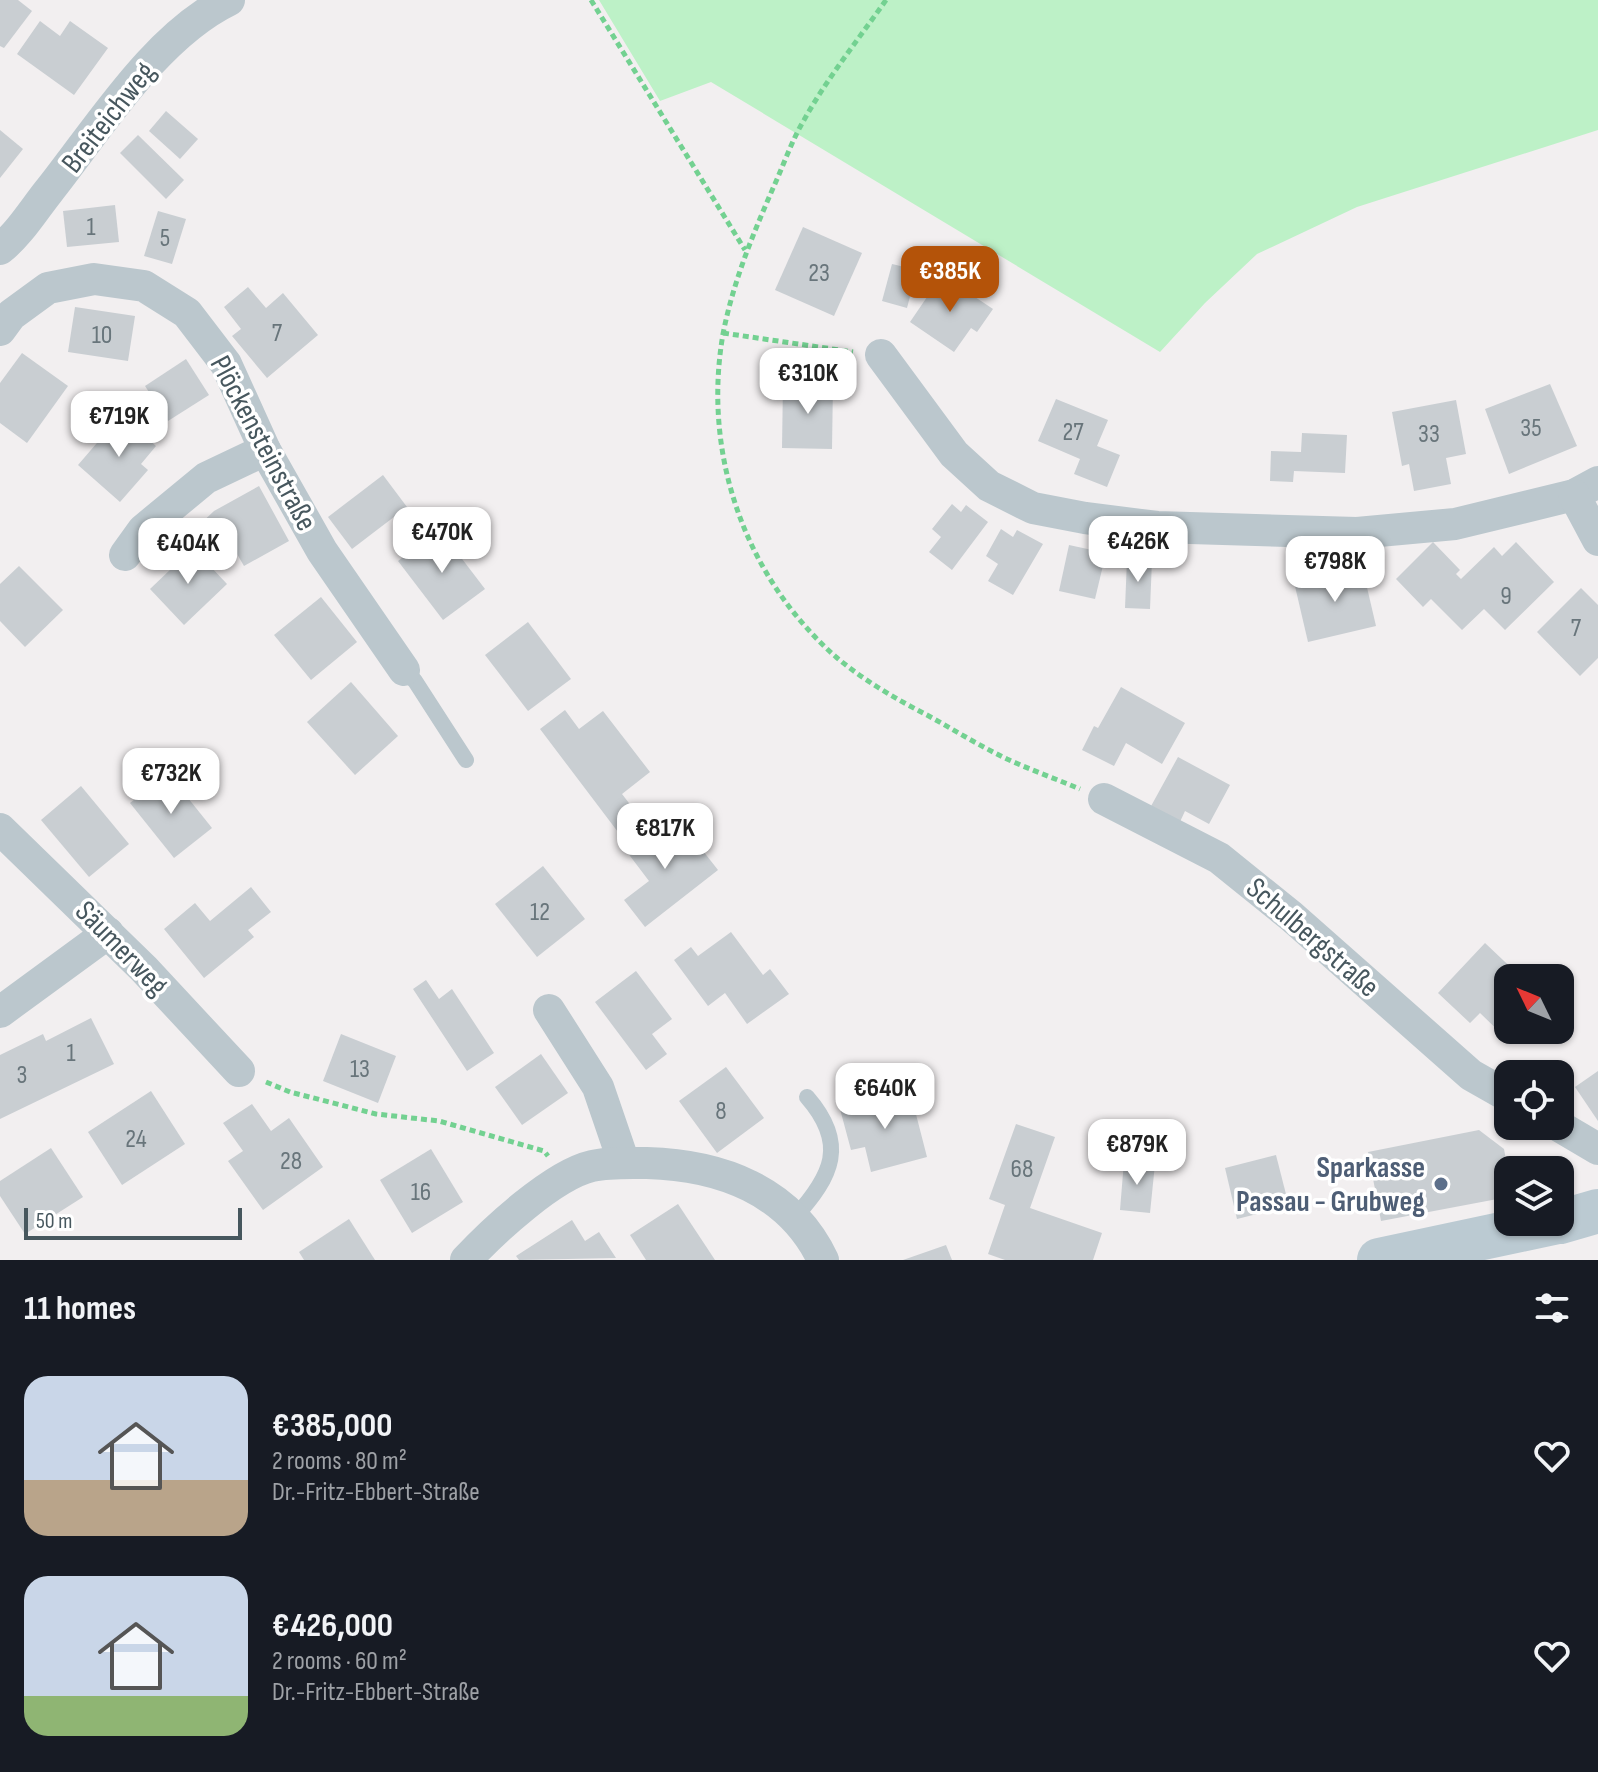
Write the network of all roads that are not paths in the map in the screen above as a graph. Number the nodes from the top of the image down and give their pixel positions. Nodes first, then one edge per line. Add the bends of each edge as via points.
1 (229, 0) edge
2 (0, 249) edge
3 (0, 330) edge
4 (881, 355) road end
5 (265, 450) junction
6 (1586, 489) edge
7 (1598, 540) edge
8 (125, 555) dead end
9 (404, 670) joint
10 (466, 760) dead end
11 (1104, 799) road end
12 (0, 829) edge
13 (108, 933) junction
14 (549, 1010) dead end
15 (0, 1012) edge
16 (239, 1071) road end
17 (1494, 1088) edge
18 (807, 1097) dead end
19 (1574, 1135) edge
20 (1598, 1149) edge
21 (624, 1163) junction
22 (1598, 1211) edge
23 (795, 1217) junction
24 (1574, 1218) edge
25 (1494, 1236) edge
26 (466, 1260) edge
27 (823, 1260) edge
28 (1379, 1260) edge

1 - 2 street, Breiteichweg via 175,35 149,63
3 - 5 street, Plöckensteinstraße via 11,315 48,288 94,279 144,286 187,313 226,364
4 - 6 street via 954,454 989,486 1033,508 1085,518 1157,527 1357,533 1455,524
5 - 8 street via 206,478 143,530
5 - 9 street, Plöckensteinstraße via 322,551
6 - 7 street
9 - 10 lane
11 - 17 street, Schulbergstraße via 1229,866 1471,1075
12 - 13 street, Säumerweg
13 - 15 street
13 - 16 street, Säumerweg
14 - 21 street via 598,1087
18 - 23 lane via 822,1115 830,1154 819,1190
19 - 20 street
21 - 23 street via 682,1164 723,1174 762,1191
21 - 26 street via 591,1166 563,1178
22 - 24 street
23 - 27 street
25 - 28 street

